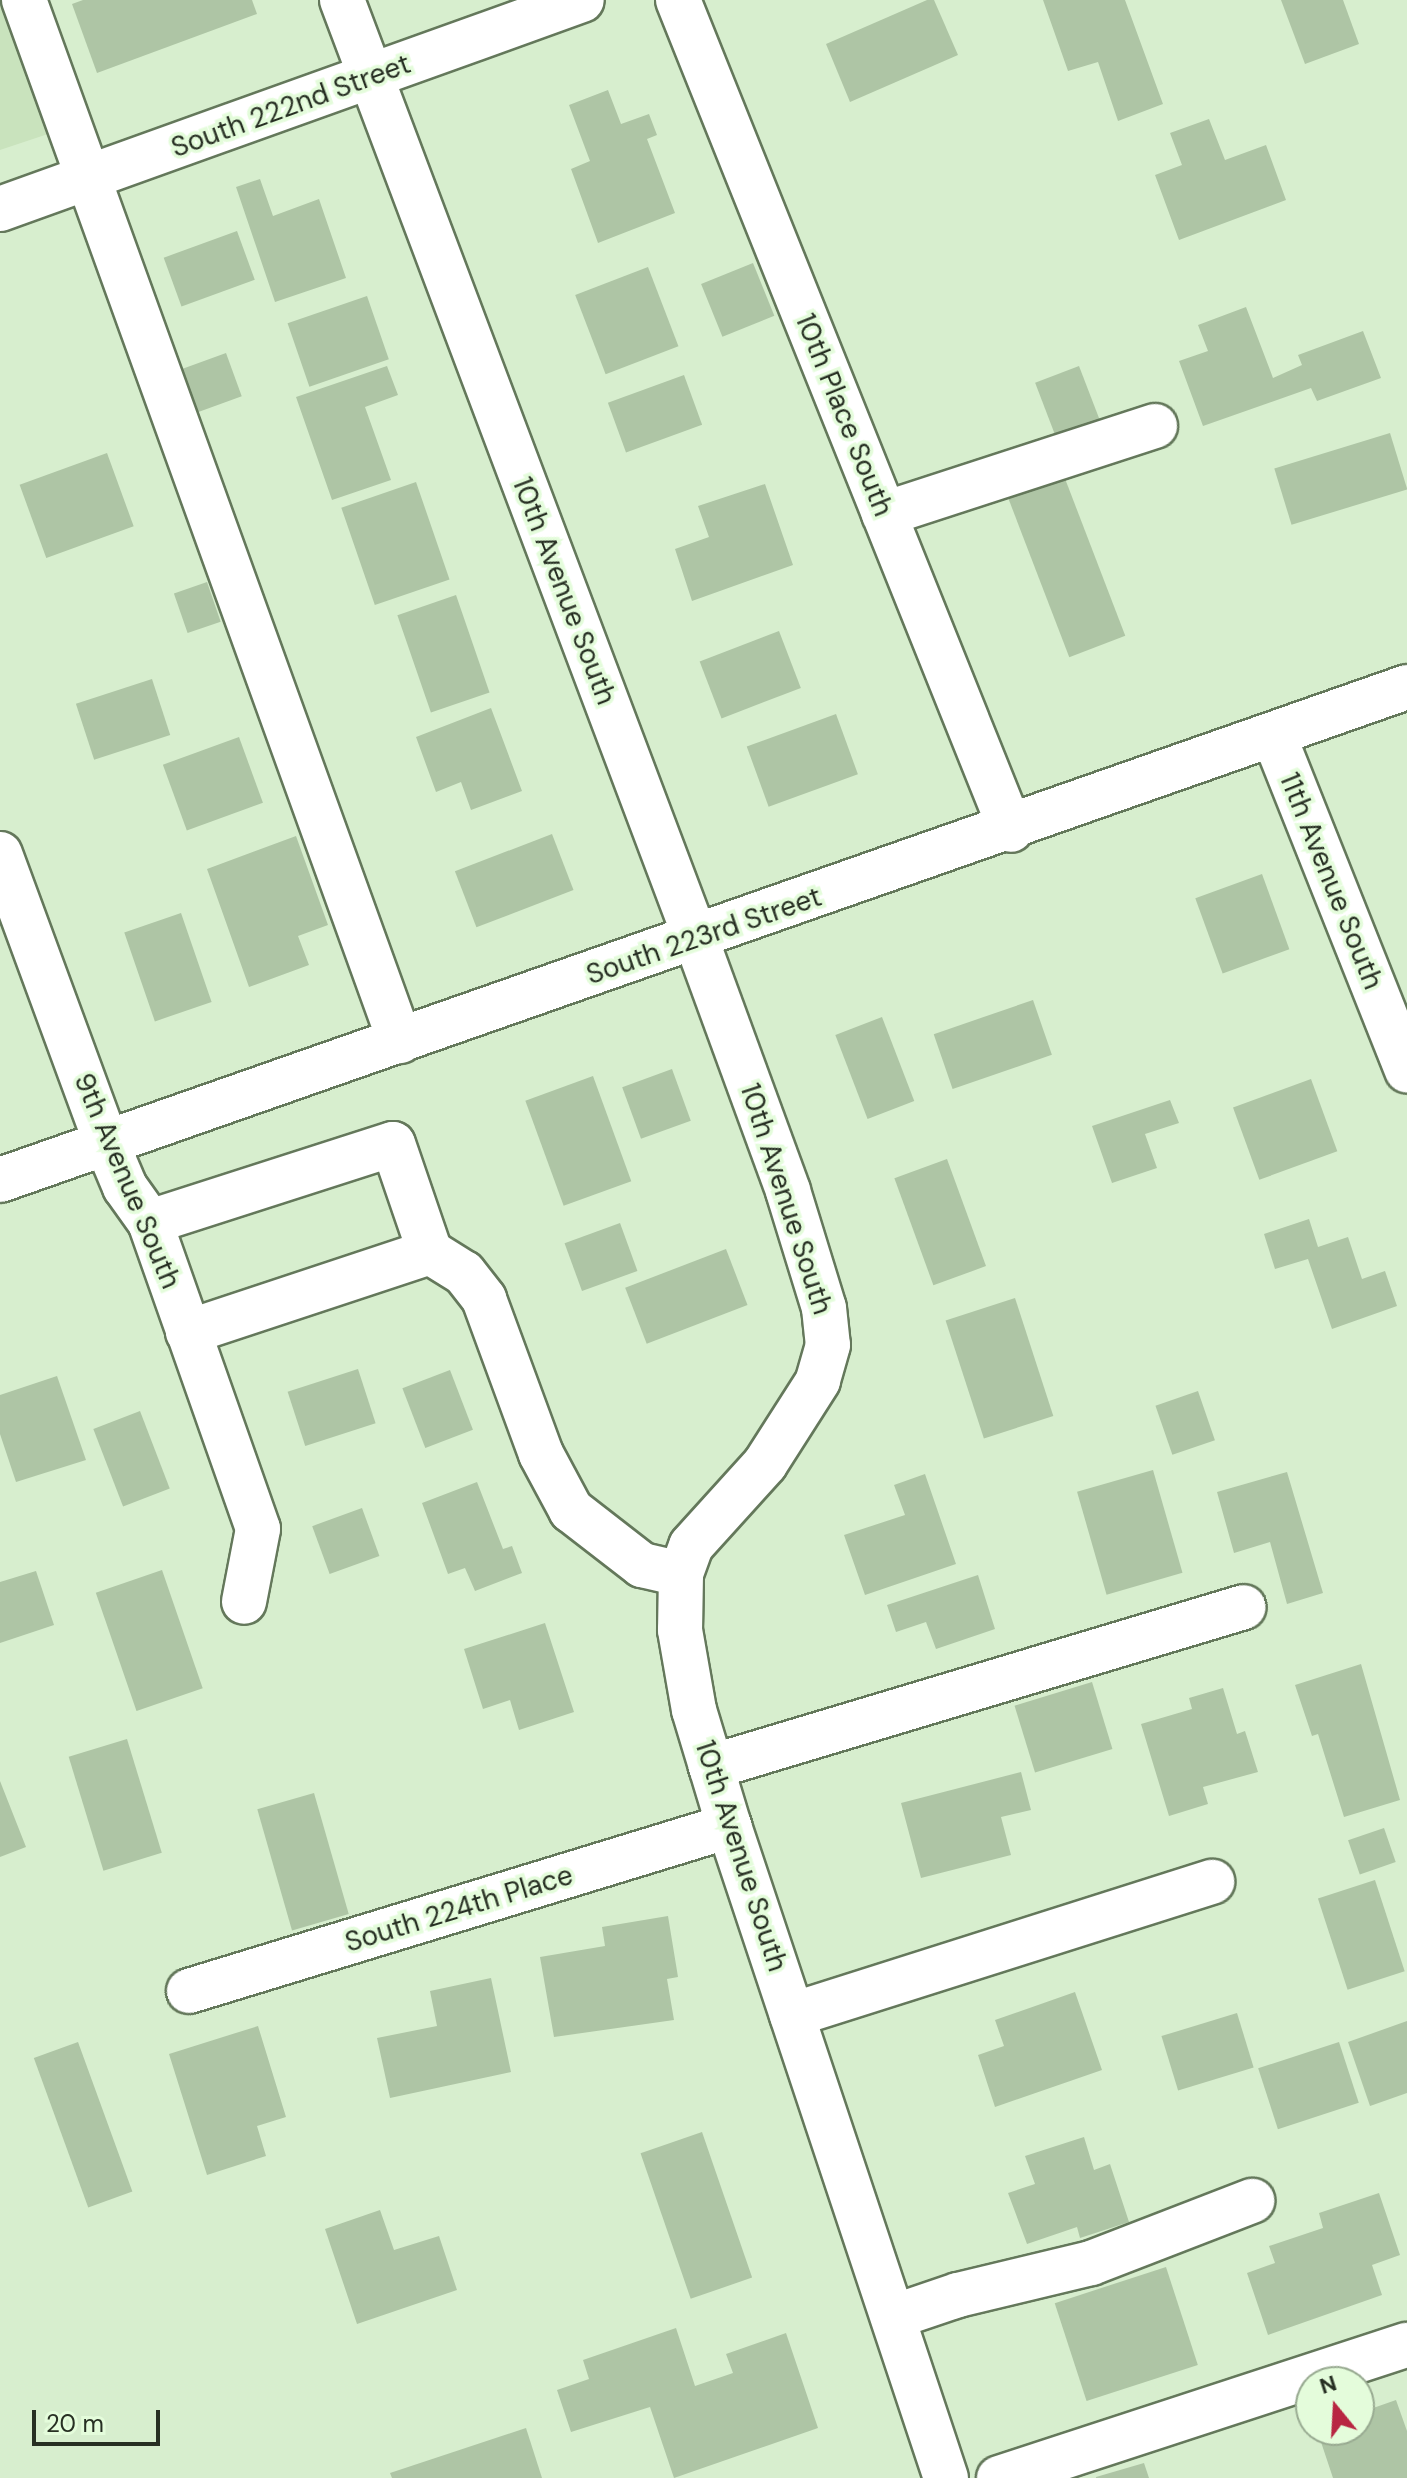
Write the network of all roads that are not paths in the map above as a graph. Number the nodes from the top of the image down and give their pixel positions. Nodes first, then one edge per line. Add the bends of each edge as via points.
1 (24, 0) edge
2 (342, 0) edge
3 (582, 0) edge
4 (678, 0) edge
5 (369, 79) junction
6 (89, 177) junction
7 (0, 209) edge
8 (1155, 426) dead end
9 (884, 514) junction
10 (1407, 687) edge
11 (1274, 736) junction
12 (1011, 830) junction
13 (0, 854) edge
14 (696, 939) junction
15 (400, 1041) junction
16 (1407, 1070) edge
17 (106, 1142) junction
18 (0, 1180) edge
19 (150, 1222) junction
20 (430, 1252) junction
21 (188, 1332) junction
22 (681, 1574) junction
23 (244, 1602) dead end
24 (1244, 1607) dead end
25 (711, 1767) junction
26 (729, 1826) junction
27 (1212, 1882) dead end
28 (189, 1991) dead end
29 (792, 2015) junction
30 (1252, 2201) dead end
31 (893, 2317) junction
32 (1407, 2345) edge
33 (946, 2478) edge
34 (999, 2478) edge

1 - 6 street
2 - 5 street, 10th Avenue South
3 - 5 street, South 222nd Street
4 - 9 street, 10th Place South
5 - 6 street, South 222nd Street
5 - 14 street, 10th Avenue South
6 - 7 street, South 222nd Street
6 - 15 street
8 - 9 street
9 - 12 street, 10th Place South
10 - 11 street, South 223rd Street
11 - 12 street, South 223rd Street
11 - 16 street, 11th Avenue South
12 - 14 street, South 223rd Street
13 - 17 street, 9th Avenue South
14 - 15 street, South 223rd Street
14 - 22 street, 10th Avenue South via 802,1233 824,1308 828,1345 805,1408 765,1464 704,1529
15 - 17 street, South 223rd Street
17 - 18 street, South 223rd Street
17 - 19 street, 9th Avenue South via 125,1187
19 - 20 street via 393,1144
19 - 21 street, 9th Avenue South
20 - 21 street
20 - 22 street via 464,1273 484,1299 541,1454 571,1510 642,1565
21 - 23 street, 9th Avenue South via 258,1529
22 - 25 street, 10th Avenue South via 683,1658
24 - 25 street
25 - 26 street, 10th Avenue South
26 - 28 street, South 224th Place
26 - 29 street, 10th Avenue South
27 - 29 street
29 - 31 street, 10th Avenue South
30 - 31 street via 1091,2263 958,2295
31 - 33 street, 10th Avenue South
32 - 34 street

